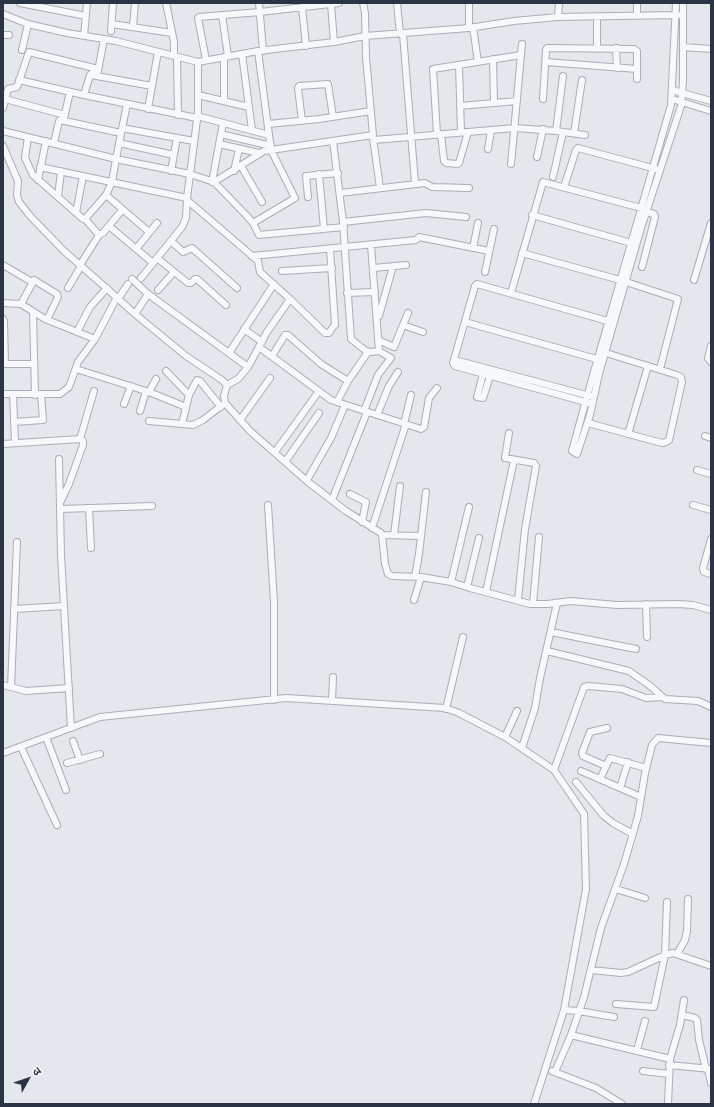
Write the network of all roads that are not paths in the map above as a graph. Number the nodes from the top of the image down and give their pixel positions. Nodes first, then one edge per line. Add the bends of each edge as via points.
1 (20, 3) edge
2 (60, 3) edge
3 (87, 3) edge
4 (113, 3) edge
5 (135, 3) edge
6 (166, 3) edge
7 (259, 3) edge
8 (339, 3) edge
9 (363, 3) edge
10 (397, 3) edge
11 (469, 3) edge
12 (559, 3) edge
13 (637, 3) edge
14 (676, 3) edge
15 (683, 3) edge
16 (331, 4) edge
17 (302, 8) junction
18 (59, 11) junction
19 (260, 12) junction
20 (3, 14) edge
21 (222, 15) junction
22 (637, 15) junction
23 (675, 15) junction
24 (683, 15) junction
25 (86, 16) junction
26 (597, 16) junction
27 (558, 17) junction
28 (28, 24) junction
29 (112, 24) junction
30 (133, 27) junction
31 (471, 28) junction
32 (111, 31) dead end
33 (172, 33) junction
34 (402, 34) junction
35 (84, 36) junction
36 (365, 36) junction
37 (104, 39) junction
38 (334, 42) junction
39 (522, 44) dead end
40 (306, 46) junction
41 (682, 47) junction
42 (598, 48) junction
43 (616, 48) junction
44 (711, 49) edge
45 (22, 50) dead end
46 (260, 51) junction
47 (158, 52) junction
48 (242, 54) junction
49 (521, 55) junction
50 (175, 56) junction
51 (226, 57) junction
52 (206, 60) junction
53 (493, 60) junction
54 (198, 62) junction
55 (478, 62) junction
56 (546, 62) junction
57 (459, 65) junction
58 (617, 68) junction
59 (98, 69) junction
60 (637, 69) junction
61 (90, 75) junction
62 (563, 76) dead end
63 (637, 79) dead end
64 (19, 80) junction
65 (582, 80) dead end
66 (152, 86) junction
67 (672, 90) junction
68 (70, 92) junction
69 (682, 93) junction
70 (84, 95) junction
71 (198, 95) junction
72 (5, 99) junction
73 (543, 99) dead end
74 (672, 99) junction
75 (224, 101) junction
76 (517, 101) junction
77 (682, 102) junction
78 (711, 102) edge
79 (494, 103) junction
80 (128, 104) junction
81 (460, 106) junction
82 (248, 107) junction
83 (3, 108) edge
84 (148, 109) junction
85 (371, 111) junction
86 (711, 111) edge
87 (178, 114) junction
88 (64, 117) junction
89 (197, 117) junction
90 (333, 117) junction
91 (302, 121) junction
92 (223, 123) junction
93 (268, 124) junction
94 (515, 128) junction
95 (252, 130) junction
96 (491, 130) junction
97 (543, 130) junction
98 (3, 131) edge
99 (122, 131) junction
100 (559, 131) junction
101 (461, 132) junction
102 (468, 132) junction
103 (221, 134) junction
104 (439, 134) junction
105 (574, 134) junction
106 (269, 135) junction
107 (585, 135) dead end
108 (28, 137) junction
109 (177, 138) junction
110 (373, 138) junction
111 (411, 138) junction
112 (46, 141) junction
113 (194, 141) junction
114 (333, 141) junction
115 (54, 143) junction
116 (119, 143) junction
117 (219, 144) junction
118 (3, 146) edge
119 (271, 148) junction
120 (239, 149) junction
121 (488, 149) dead end
122 (259, 153) junction
123 (174, 155) junction
124 (537, 157) dead end
125 (116, 159) junction
126 (511, 164) dead end
127 (241, 166) junction
128 (40, 167) junction
129 (653, 168) junction
130 (171, 170) junction
131 (660, 170) junction
132 (61, 171) junction
133 (234, 171) junction
134 (338, 173) junction
135 (190, 174) junction
136 (319, 174) junction
137 (83, 176) junction
138 (553, 177) dead end
139 (38, 180) junction
140 (112, 182) junction
141 (213, 182) junction
142 (415, 183) junction
143 (564, 187) junction
144 (380, 188) junction
145 (469, 188) dead end
146 (340, 193) junction
147 (106, 195) junction
148 (308, 196) dead end
149 (58, 197) junction
150 (187, 199) junction
151 (262, 202) dead end
152 (645, 209) junction
153 (122, 210) junction
154 (76, 213) junction
155 (532, 215) junction
156 (466, 217) dead end
157 (85, 219) junction
158 (157, 222) dead end
159 (253, 223) junction
160 (478, 223) dead end
161 (711, 223) edge
162 (343, 225) junction
163 (109, 226) junction
164 (324, 229) junction
165 (494, 229) dead end
166 (149, 232) junction
167 (98, 235) junction
168 (171, 241) junction
169 (708, 243) edge
170 (634, 244) junction
171 (371, 245) junction
172 (344, 248) junction
173 (473, 248) junction
174 (136, 249) junction
175 (330, 249) junction
176 (489, 251) junction
177 (522, 253) junction
178 (252, 256) junction
179 (155, 261) junction
180 (406, 264) dead end
181 (3, 265) edge
182 (81, 266) junction
183 (393, 266) junction
184 (642, 267) dead end
185 (332, 268) junction
186 (373, 268) junction
187 (282, 270) dead end
188 (174, 272) junction
189 (485, 272) dead end
190 (141, 278) dead end
191 (694, 280) dead end
192 (623, 281) junction
193 (32, 282) junction
194 (274, 284) junction
195 (68, 288) dead end
196 (107, 288) junction
197 (237, 288) dead end
198 (158, 290) dead end
199 (375, 292) junction
200 (347, 293) junction
201 (148, 294) junction
202 (511, 294) junction
203 (118, 298) junction
204 (290, 299) junction
205 (3, 303) edge
206 (21, 304) junction
207 (226, 305) dead end
208 (33, 312) junction
209 (408, 313) dead end
210 (135, 314) junction
211 (3, 319) edge
212 (47, 320) junction
213 (377, 321) junction
214 (465, 322) junction
215 (611, 322) junction
216 (403, 325) junction
217 (244, 330) junction
218 (77, 332) junction
219 (423, 332) dead end
220 (95, 339) junction
221 (378, 340) junction
222 (260, 345) junction
223 (711, 346) edge
224 (379, 351) junction
225 (368, 352) junction
226 (229, 353) junction
227 (606, 353) junction
228 (272, 356) junction
229 (601, 360) junction
230 (711, 362) edge
231 (4, 364) edge
232 (34, 364) junction
233 (648, 366) junction
234 (248, 367) junction
235 (76, 369) junction
236 (660, 369) junction
237 (166, 371) dead end
238 (398, 372) dead end
239 (270, 378) dead end
240 (156, 379) dead end
241 (348, 381) junction
242 (530, 383) junction
243 (131, 386) junction
244 (227, 386) junction
245 (437, 388) dead end
246 (94, 391) dead end
247 (148, 391) junction
248 (319, 391) junction
249 (3, 394) edge
250 (13, 394) junction
251 (38, 395) junction
252 (189, 395) junction
253 (411, 395) dead end
254 (588, 395) junction
255 (594, 397) junction
256 (337, 402) junction
257 (586, 402) junction
258 (124, 404) dead end
259 (593, 404) junction
260 (223, 405) junction
261 (345, 405) junction
262 (186, 407) junction
263 (140, 411) dead end
264 (365, 411) junction
265 (319, 413) dead end
266 (377, 415) junction
267 (149, 420) dead end
268 (240, 420) junction
269 (14, 422) junction
270 (588, 423) junction
271 (182, 424) junction
272 (405, 424) junction
273 (509, 433) dead end
274 (628, 434) junction
275 (80, 439) junction
276 (14, 443) junction
277 (3, 444) edge
278 (275, 452) junction
279 (59, 459) dead end
280 (514, 460) junction
281 (286, 462) junction
282 (696, 470) dead end
283 (711, 474) edge
284 (307, 480) junction
285 (400, 486) dead end
286 (426, 492) dead end
287 (350, 494) dead end
288 (332, 500) junction
289 (268, 504) dead end
290 (693, 505) dead end
291 (60, 506) junction
292 (152, 506) dead end
293 (469, 507) dead end
294 (89, 508) junction
295 (711, 510) edge
296 (362, 522) junction
297 (372, 528) junction
298 (382, 535) junction
299 (394, 535) junction
300 (421, 536) junction
301 (539, 537) dead end
302 (479, 538) dead end
303 (17, 542) dead end
304 (710, 543) edge
305 (91, 548) dead end
306 (711, 574) edge
307 (418, 577) junction
308 (451, 582) junction
309 (467, 587) junction
310 (486, 592) junction
311 (414, 600) dead end
312 (518, 600) junction
313 (557, 603) junction
314 (533, 604) junction
315 (646, 604) junction
316 (64, 606) junction
317 (14, 609) junction
318 (711, 610) edge
319 (551, 632) junction
320 (463, 637) dead end
321 (647, 638) dead end
322 (636, 649) dead end
323 (547, 651) junction
324 (333, 677) dead end
325 (3, 685) edge
326 (11, 687) junction
327 (69, 688) junction
328 (662, 697) junction
329 (274, 700) junction
330 (332, 701) junction
331 (711, 707) edge
332 (446, 708) junction
333 (517, 711) dead end
334 (71, 728) junction
335 (607, 728) dead end
336 (46, 737) junction
337 (505, 737) junction
338 (73, 741) dead end
339 (711, 743) edge
340 (21, 747) junction
341 (522, 748) junction
342 (3, 753) edge
343 (100, 754) dead end
344 (80, 760) junction
345 (628, 762) junction
346 (67, 763) dead end
347 (606, 766) junction
348 (646, 768) junction
349 (554, 770) junction
350 (581, 771) dead end
351 (600, 779) junction
352 (576, 782) dead end
353 (620, 788) junction
354 (66, 790) dead end
355 (641, 797) junction
356 (57, 825) dead end
357 (633, 834) junction
358 (616, 889) junction
359 (645, 898) dead end
360 (688, 900) dead end
361 (667, 902) dead end
362 (677, 954) junction
363 (665, 955) junction
364 (711, 966) edge
365 (591, 970) junction
366 (684, 1000) dead end
367 (616, 1004) dead end
368 (564, 1010) junction
369 (579, 1011) junction
370 (682, 1015) junction
371 (614, 1017) dead end
372 (645, 1021) dead end
373 (571, 1034) junction
374 (637, 1050) junction
375 (669, 1062) junction
376 (546, 1069) junction
377 (708, 1069) edge
378 (643, 1071) dead end
379 (555, 1072) junction
380 (669, 1074) junction
381 (711, 1083) edge
382 (534, 1104) edge
383 (622, 1104) edge
384 (668, 1104) edge

1 - 18 street
2 - 18 street
3 - 25 street
4 - 29 street
5 - 30 street
6 - 33 street
7 - 19 street
8 - 16 street
9 - 36 street
10 - 34 street
11 - 31 street
12 - 27 street
13 - 22 street
14 - 23 street
15 - 24 street
16 - 17 street
16 - 38 street
17 - 19 street
17 - 40 street
18 - 25 street
19 - 21 street
19 - 46 street
20 - 28 street
21 - 51 street
21 - 52 street via 198,18
22 - 23 street
22 - 26 street
23 - 24 street
23 - 67 street
24 - 41 street
25 - 35 street
26 - 27 street
26 - 42 street
27 - 31 street
28 - 35 street
28 - 45 street
29 - 30 street
29 - 32 street
30 - 33 street
31 - 34 street
31 - 55 street
33 - 50 street
34 - 36 street
34 - 111 street
35 - 37 street
36 - 38 street
36 - 85 street
37 - 47 street
37 - 59 street
38 - 40 street
39 - 49 street
40 - 46 street
41 - 44 street
41 - 69 street
42 - 43 street
42 - 56 street via 548,48
43 - 58 street
43 - 60 street via 636,49
46 - 48 street
46 - 93 street
47 - 50 street
47 - 66 street
48 - 51 street
48 - 82 street
49 - 53 street
49 - 76 street
50 - 54 street
50 - 87 street
51 - 52 street
51 - 75 street
52 - 54 street
53 - 55 street
53 - 79 street
54 - 71 street
55 - 57 street
56 - 58 street
56 - 73 street
57 - 81 street
57 - 104 street via 434,68 432,71
58 - 60 street
59 - 61 street via 97,73
59 - 64 street via 29,52
60 - 63 street
61 - 66 street
61 - 70 street
62 - 100 street
64 - 68 street
64 - 72 street via 16,88 8,89
65 - 105 street
66 - 84 street
67 - 69 street
67 - 74 street
68 - 70 street
68 - 88 street
69 - 77 street
69 - 78 street
70 - 80 street
71 - 75 street
71 - 89 street
72 - 83 street
72 - 88 street
74 - 77 street
74 - 129 street
75 - 82 street
76 - 79 street
76 - 94 street
77 - 86 street
77 - 131 street
79 - 81 street
80 - 84 street
80 - 99 street
81 - 101 street
82 - 95 street
84 - 87 street
85 - 90 street
85 - 110 street
87 - 89 street
88 - 99 street
88 - 115 street via 58,121
89 - 92 street
89 - 113 street
90 - 91 street
90 - 91 street via 328,84 300,86 298,88
91 - 93 street
92 - 95 street
92 - 103 street
93 - 106 street
94 - 96 street
94 - 97 street
94 - 126 street
95 - 106 street
96 - 102 street
96 - 121 street
97 - 100 street
97 - 124 street
98 - 108 street
99 - 109 street
99 - 116 street
100 - 105 street
100 - 138 street
101 - 102 street
101 - 104 street
102 - 104 street via 457,164 444,162
103 - 117 street
103 - 119 street
104 - 111 street
105 - 107 street
106 - 119 street
108 - 112 street
108 - 139 street via 25,158
109 - 113 street
109 - 123 street
110 - 111 street
110 - 114 street
110 - 144 street
111 - 142 street
112 - 115 street
112 - 128 street
113 - 135 street
114 - 119 street
114 - 134 street
115 - 125 street
116 - 123 street
116 - 125 street
117 - 120 street
117 - 141 street
118 - 182 street via 18,181 19,202 64,252
119 - 122 street
119 - 159 street via 295,198
120 - 122 street
120 - 133 street
122 - 127 street
123 - 130 street
125 - 130 street
125 - 140 street
127 - 133 street
127 - 151 street
128 - 132 street
128 - 139 street
129 - 131 street
129 - 143 street via 578,148
129 - 152 street
130 - 135 street
131 - 152 street
132 - 137 street
132 - 149 street
133 - 141 street
134 - 136 street
134 - 146 street
135 - 141 street
135 - 150 street
136 - 148 street via 306,176
136 - 164 street
137 - 140 street
137 - 154 street
139 - 149 street
140 - 147 street
140 - 150 street
141 - 159 street
142 - 144 street
142 - 145 street via 425,183 432,187
143 - 152 street
143 - 155 street via 543,182
144 - 146 street
146 - 162 street
147 - 153 street
147 - 157 street
149 - 154 street
150 - 168 street via 184,223
150 - 178 street
152 - 170 street
152 - 184 street via 655,217
153 - 163 street
153 - 166 street
154 - 157 street
155 - 170 street
155 - 177 street
156 - 162 street via 426,213
157 - 167 street
158 - 166 street
159 - 164 street via 259,235
160 - 173 street
161 - 169 street
162 - 164 street
162 - 172 street
163 - 167 street
163 - 174 street
165 - 176 street
166 - 174 street
167 - 182 street
168 - 179 street
168 - 197 street via 183,252 192,248
169 - 191 street
170 - 192 street
171 - 172 street
171 - 173 street via 416,240 419,237
171 - 186 street
172 - 175 street
172 - 200 street
173 - 176 street
174 - 179 street
175 - 178 street
175 - 185 street
176 - 189 street
177 - 192 street
177 - 202 street
178 - 194 street via 259,263 260,272
179 - 188 street
179 - 190 street
180 - 183 street
181 - 193 street
182 - 195 street
182 - 196 street
183 - 186 street
183 - 213 street
185 - 187 street
185 - 204 street via 335,325 329,333 325,333
186 - 199 street
188 - 198 street
188 - 207 street via 189,284 197,279
192 - 215 street
192 - 236 street via 678,299
193 - 206 street
193 - 212 street via 34,280 58,295
194 - 204 street
194 - 217 street
196 - 203 street
196 - 218 street via 90,307
199 - 200 street
199 - 213 street
200 - 225 street via 351,340
201 - 203 street via 130,282
201 - 210 street
201 - 226 street
202 - 214 street via 477,284
202 - 215 street
203 - 210 street
203 - 220 street
204 - 222 street
205 - 206 street
206 - 208 street
208 - 212 street
208 - 232 street
209 - 216 street
210 - 244 street
211 - 231 street
212 - 218 street
213 - 221 street
214 - 229 street
214 - 242 street via 453,364 455,366
215 - 227 street
215 - 229 street
216 - 219 street
216 - 221 street via 394,347
217 - 222 street
217 - 226 street
218 - 220 street
220 - 235 street via 78,362
221 - 224 street
222 - 228 street
222 - 234 street
223 - 230 street via 708,358
224 - 225 street
224 - 264 street via 391,358 378,375
225 - 241 street
226 - 234 street
227 - 229 street
227 - 233 street
228 - 241 street via 285,335 288,335 321,364
228 - 248 street
229 - 254 street
229 - 255 street
231 - 232 street
232 - 251 street
233 - 236 street
233 - 274 street
234 - 244 street via 238,379
235 - 243 street
235 - 251 street via 69,387 62,393
236 - 274 street via 681,377 682,382 668,440 662,443
237 - 252 street
238 - 266 street via 388,386
239 - 268 street
240 - 247 street
241 - 256 street
242 - 254 street
242 - 257 street
243 - 247 street
243 - 258 street
244 - 260 street
245 - 272 street via 429,398 424,427
246 - 275 street
247 - 262 street
247 - 263 street
248 - 256 street
248 - 278 street
249 - 250 street
250 - 251 street
250 - 269 street
251 - 269 street via 43,420
252 - 260 street via 199,380
252 - 262 street
253 - 272 street
254 - 255 street
254 - 257 street
255 - 259 street
256 - 261 street
257 - 259 street
257 - 270 street via 573,453 578,453
259 - 270 street
260 - 268 street
260 - 271 street via 198,423
261 - 264 street
261 - 284 street via 331,438
262 - 271 street
264 - 266 street
264 - 288 street
265 - 281 street
266 - 272 street
267 - 271 street
268 - 278 street
269 - 276 street
270 - 274 street
272 - 297 street
273 - 280 street via 505,458
275 - 276 street
275 - 291 street via 83,445
276 - 277 street
278 - 281 street
279 - 291 street
280 - 310 street
280 - 312 street via 534,463 536,466 525,529
281 - 284 street
282 - 283 street
284 - 288 street
285 - 299 street
286 - 300 street
287 - 296 street via 366,502
288 - 296 street
289 - 329 street via 274,602
290 - 295 street
291 - 294 street
291 - 316 street
292 - 294 street
293 - 308 street
294 - 305 street
296 - 297 street
297 - 298 street
298 - 299 street
298 - 307 street via 388,574
299 - 300 street
300 - 307 street
301 - 314 street
302 - 309 street
303 - 317 street
304 - 306 street via 703,568 704,572
307 - 308 street
307 - 311 street
308 - 309 street
309 - 310 street
310 - 312 street
312 - 314 street
313 - 314 street
313 - 315 street
313 - 319 street
315 - 318 street via 693,605
315 - 321 street
316 - 317 street
316 - 327 street
317 - 326 street
319 - 322 street
319 - 323 street
320 - 332 street
323 - 328 street via 630,671
323 - 341 street via 533,718
324 - 330 street
325 - 326 street
326 - 327 street via 26,691
327 - 334 street
328 - 331 street via 669,701 698,701
328 - 349 street via 646,698 622,689 584,687
329 - 330 street via 286,698
329 - 334 street via 100,717
330 - 332 street
332 - 337 street
333 - 337 street
334 - 336 street
335 - 347 street via 590,732 582,754
336 - 340 street
336 - 354 street
337 - 341 street
338 - 344 street
339 - 348 street via 658,738 652,745
340 - 342 street
340 - 356 street
341 - 349 street
343 - 344 street
344 - 346 street
345 - 347 street via 611,757
345 - 348 street
345 - 353 street
347 - 351 street
348 - 355 street
349 - 368 street via 584,814 586,889
350 - 351 street
351 - 353 street
352 - 357 street via 604,816
353 - 355 street
355 - 357 street
357 - 358 street
358 - 359 street
358 - 365 street via 601,928
360 - 362 street via 687,931
361 - 363 street
362 - 363 street
362 - 364 street
363 - 365 street via 628,972
363 - 367 street via 654,1007
365 - 369 street
366 - 370 street
368 - 369 street
368 - 376 street
369 - 371 street
369 - 373 street
370 - 375 street
370 - 377 street via 696,1019
372 - 374 street
373 - 374 street
373 - 379 street
374 - 375 street
375 - 377 street
375 - 380 street
376 - 379 street
376 - 382 street
377 - 381 street
378 - 380 street
379 - 383 street via 596,1088
380 - 384 street

